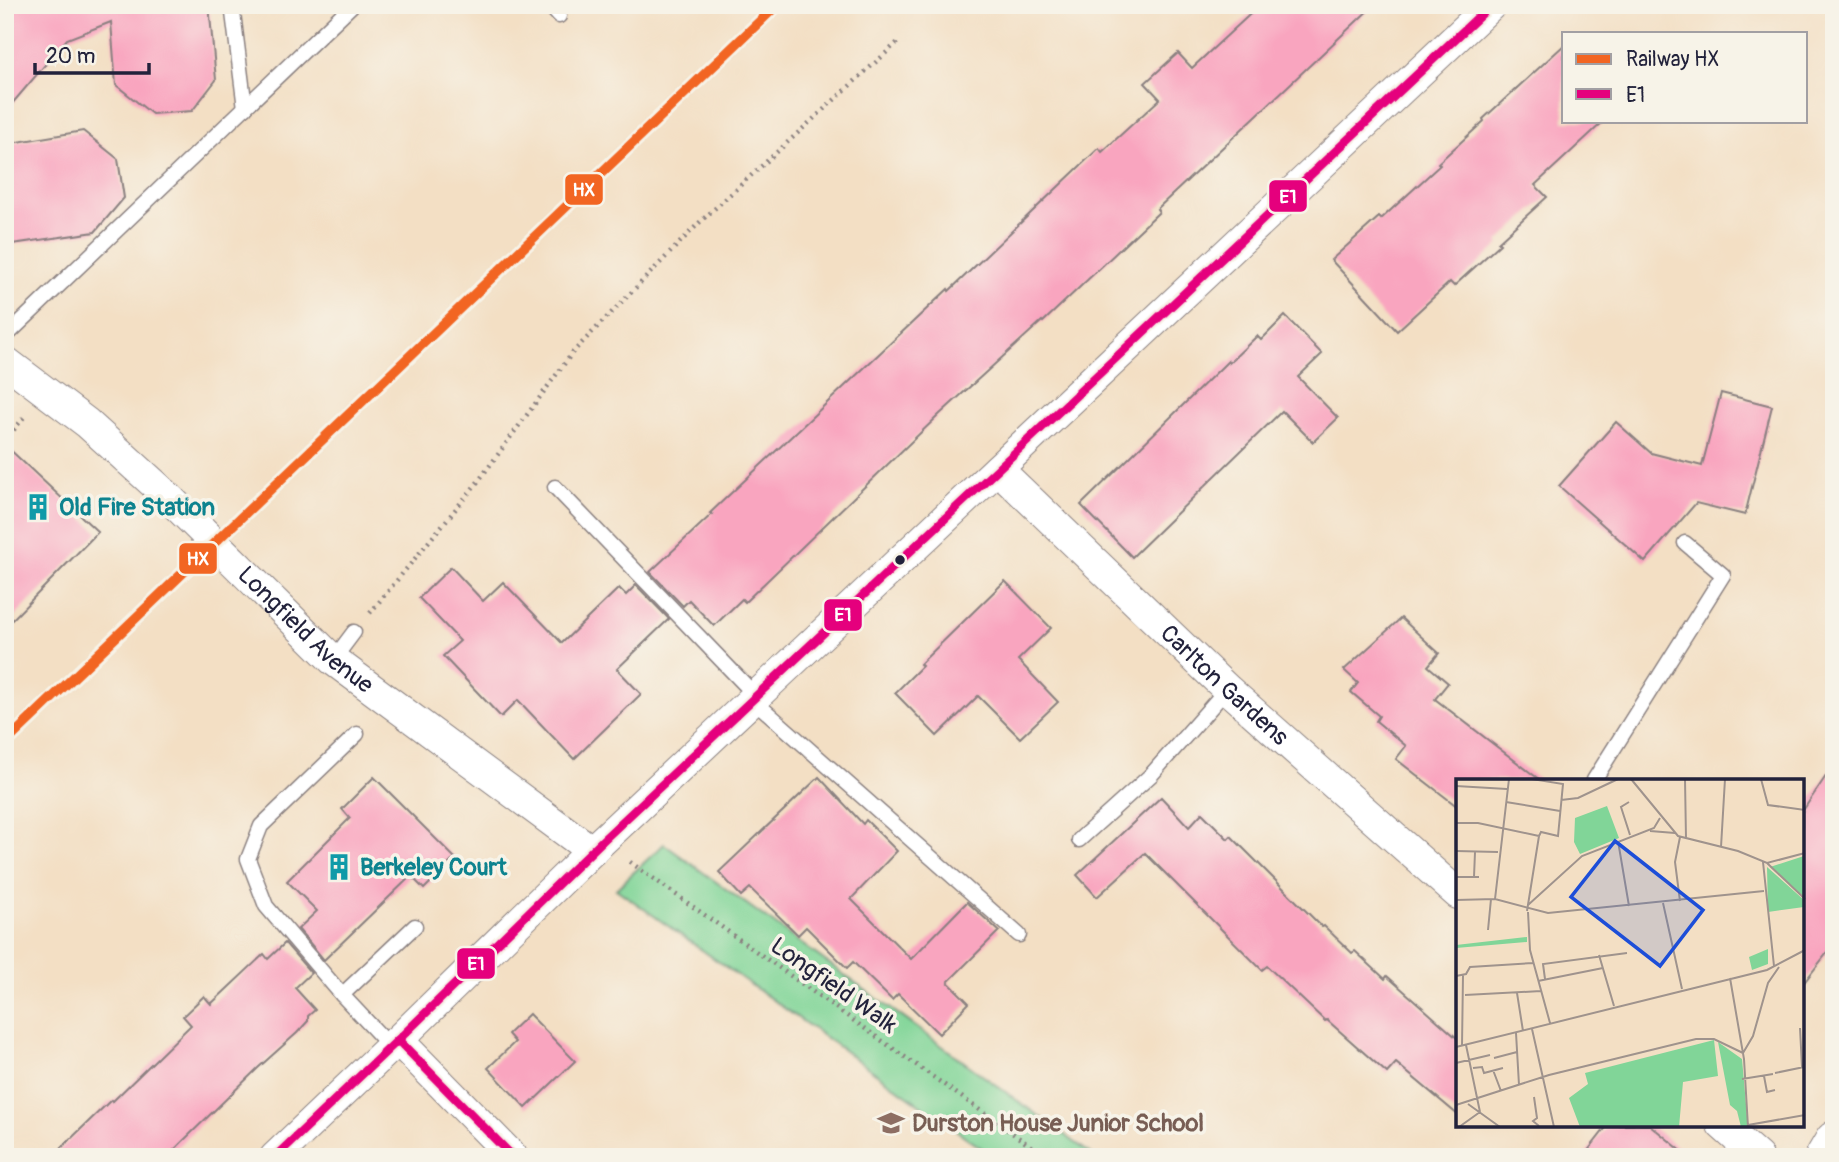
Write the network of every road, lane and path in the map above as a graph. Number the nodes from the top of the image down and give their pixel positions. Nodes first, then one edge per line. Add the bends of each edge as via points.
1 (232, 5) edge
2 (352, 5) edge
3 (1491, 5) edge
4 (898, 42) dead end
5 (245, 108) junction
6 (5, 337) edge
7 (5, 361) edge
8 (998, 469) junction
9 (555, 486) dead end
10 (1685, 543) dead end
11 (355, 632) joint
12 (333, 660) junction
13 (1227, 689) junction
14 (754, 698) junction
15 (358, 734) dead end
16 (1595, 779) edge
17 (1079, 840) dead end
18 (597, 846) junction
19 (1456, 892) edge
20 (415, 926) dead end
21 (1019, 935) dead end
22 (342, 995) junction
23 (394, 1043) junction
24 (1724, 1127) edge
25 (1834, 1140) edge
26 (275, 1157) edge
27 (513, 1157) edge
28 (1046, 1157) edge
29 (1758, 1157) edge
30 (1824, 1157) edge

1 - 5 lane
2 - 5 lane
3 - 8 street
4 - 11 path via 701,221 573,352 477,483
5 - 6 lane
7 - 12 street, Longfield Avenue via 87,423 163,492
8 - 13 street, Carlton Gardens
8 - 14 street
9 - 14 lane
10 - 16 lane via 1723,575
11 - 12 lane
12 - 18 street, Longfield Avenue
13 - 17 lane via 1151,775
13 - 19 street, Carlton Gardens
14 - 18 street
14 - 21 lane
15 - 22 lane via 261,826 248,859 267,906
18 - 23 street
18 - 28 path, Longfield Walk
20 - 22 lane
22 - 23 lane
23 - 26 street
23 - 27 street
24 - 29 street
25 - 30 street

